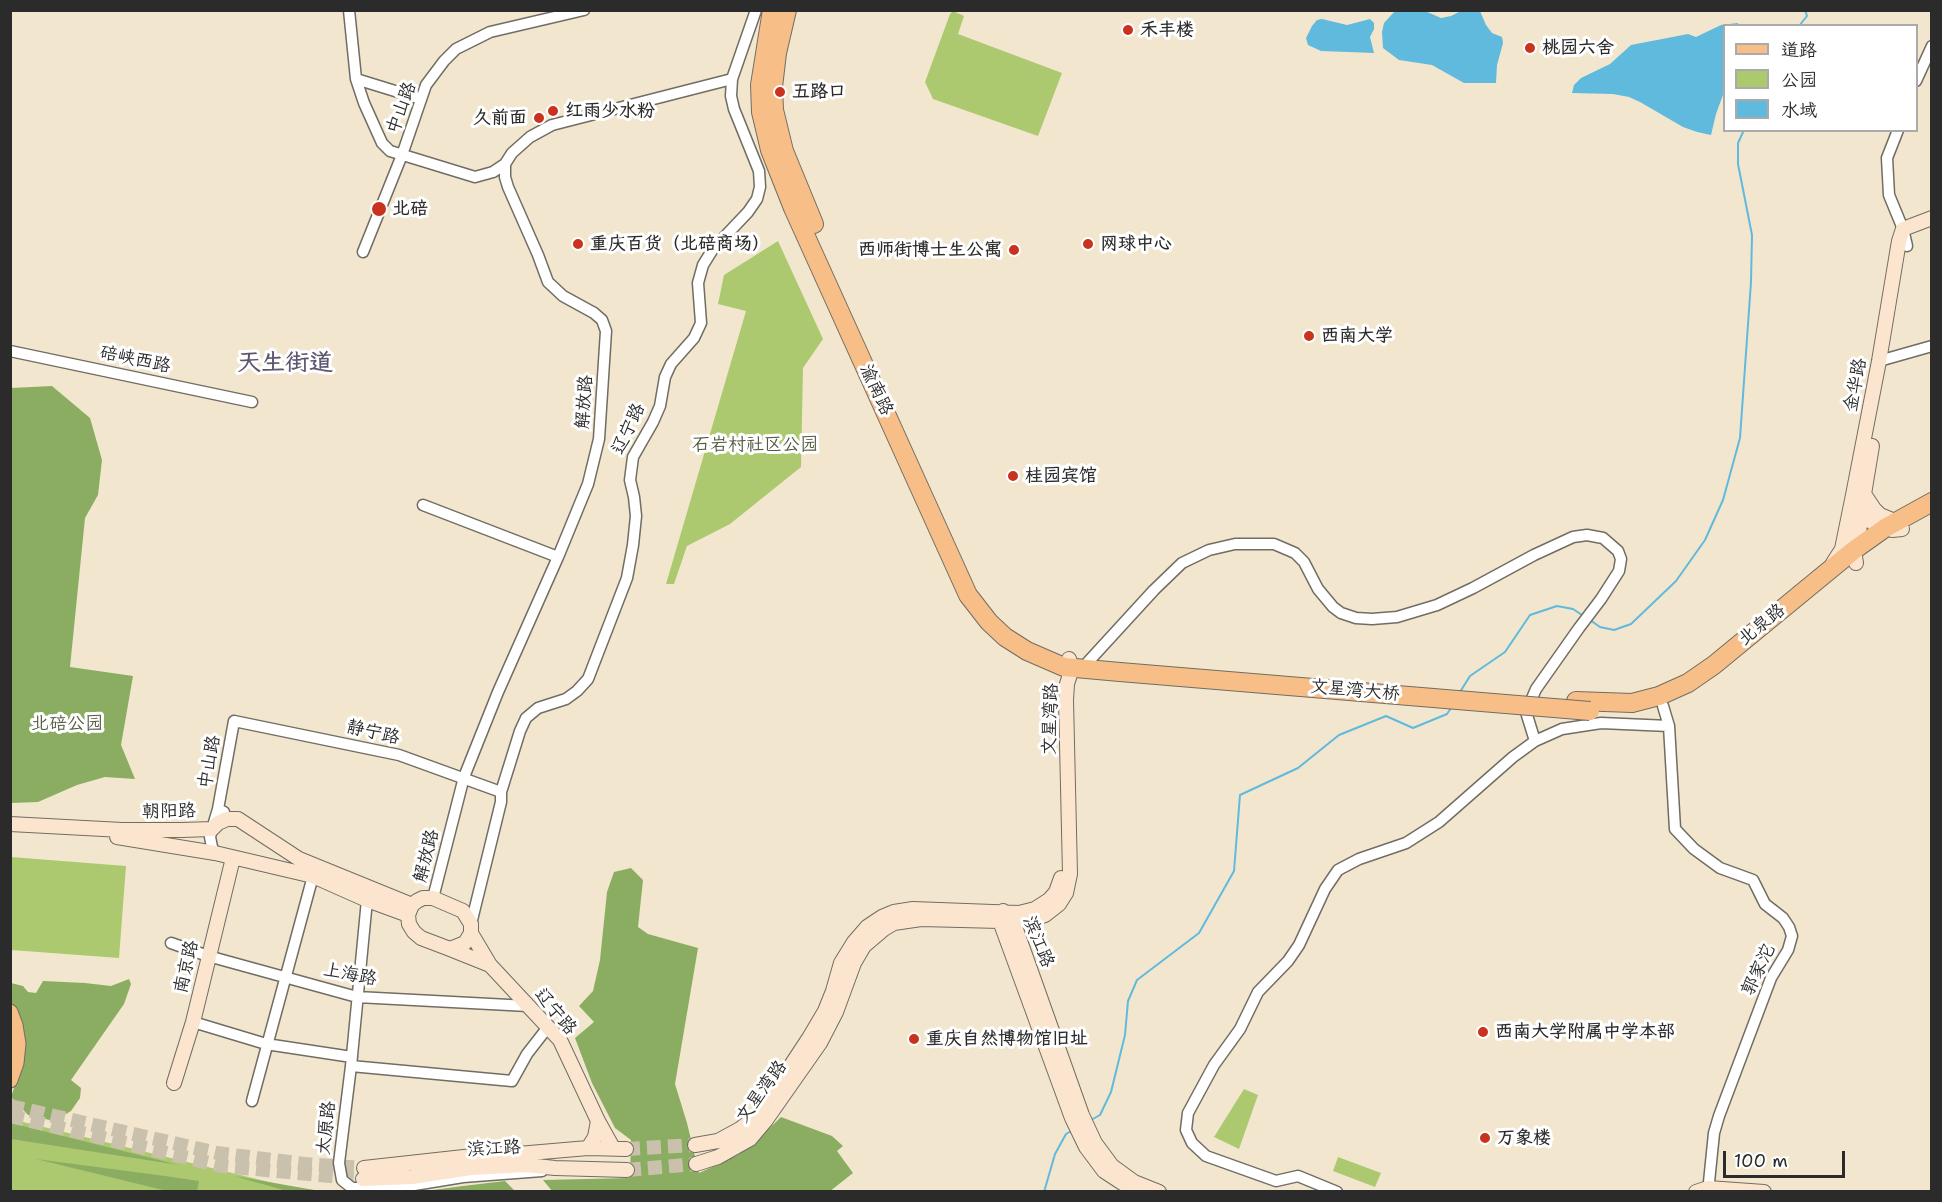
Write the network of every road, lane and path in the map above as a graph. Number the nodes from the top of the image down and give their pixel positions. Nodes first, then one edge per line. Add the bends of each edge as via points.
1 (349, 10) edge
2 (584, 10) edge
3 (756, 10) edge
4 (772, 10) edge
5 (787, 10) edge
6 (1932, 46) edge
7 (356, 79) junction
8 (732, 79) junction
9 (1918, 79) edge
10 (421, 99) junction
11 (1897, 132) edge
12 (402, 155) junction
13 (505, 164) junction
14 (1932, 218) edge
15 (1903, 229) junction
16 (1925, 229) edge
17 (1907, 246) junction
18 (365, 248) dead end
19 (1932, 346) edge
20 (10, 351) edge
21 (1883, 360) junction
22 (252, 402) dead end
23 (1858, 494) junction
24 (1932, 502) edge
25 (423, 505) dead end
26 (1932, 512) edge
27 (1863, 514) junction
28 (1895, 526) junction
29 (1855, 556) junction
30 (558, 557) junction
31 (1826, 573) junction
32 (1073, 664) junction
33 (1120, 669) joint
34 (1583, 706) junction
35 (1663, 706) junction
36 (234, 721) joint
37 (1669, 726) junction
38 (1535, 741) junction
39 (464, 777) junction
40 (501, 792) junction
41 (218, 808) junction
42 (238, 819) junction
43 (10, 824) edge
44 (212, 829) junction
45 (188, 830) junction
46 (10, 831) edge
47 (184, 848) junction
48 (215, 853) junction
49 (233, 858) junction
50 (313, 876) junction
51 (433, 898) junction
52 (367, 900) junction
53 (410, 910) junction
54 (1006, 918) junction
55 (471, 928) junction
56 (171, 943) dead end
57 (450, 949) junction
58 (208, 956) junction
59 (490, 965) junction
60 (285, 977) junction
61 (357, 997) junction
62 (528, 1006) junction
63 (10, 1012) edge
64 (193, 1022) junction
65 (548, 1027) junction
66 (266, 1044) junction
67 (351, 1061) junction
68 (10, 1080) edge
69 (174, 1083) dead end
70 (252, 1101) dead end
71 (598, 1121) junction
72 (695, 1145) tunnel mouth
73 (588, 1148) junction
74 (619, 1148) joint
75 (696, 1164) tunnel mouth
76 (555, 1168) junction
77 (627, 1170) tunnel mouth
78 (1133, 1187) edge
79 (1704, 1190) edge
80 (1159, 1191) edge
81 (1337, 1191) edge
82 (1764, 1191) edge

1 - 7 street
2 - 10 street, 中山路 via 490,32 470,41 444,61
3 - 8 street, 辽宁路
4 - 32 highway, 渝南路 via 760,85 770,150 968,595 1005,637 1027,651
5 - 32 highway, 渝南路 via 777,53 774,110 784,151 805,204 980,590 1014,629
6 - 9 street
7 - 10 street
7 - 12 street via 382,143
8 - 13 street via 552,125 530,137
8 - 40 street, 辽宁路 via 734,109 759,171 757,199 703,265 698,283 701,323 694,338 671,364 660,406 633,457 630,480 636,516 627,578 588,680 566,699 538,708 526,718
10 - 12 street, 中山路
11 - 15 street via 1887,158 1889,195
12 - 13 street via 476,177
12 - 18 street, 中山路
13 - 30 street, 解放路 via 507,187 548,282 563,296 594,313 606,331 599,439 588,484
14 - 15 main road
15 - 16 street
15 - 17 street
15 - 21 main road, 金华路
16 - 17 main road, 金华路 via 1910,237
17 - 21 main road, 金华路
19 - 21 street
20 - 22 street, 碚峡西路
21 - 23 main road, 金华路
23 - 27 main road
23 - 28 main road
23 - 31 main road, 金华路 via 1842,549
24 - 28 highway, 北泉路
25 - 30 street
26 - 28 highway, 北泉路
27 - 28 main road via 1873,523
27 - 29 main road
28 - 29 highway, 北泉路
29 - 31 highway, 北泉路
29 - 35 highway, 北泉路 via 1721,673 1693,693
30 - 39 street, 解放路
31 - 34 highway, 北泉路 via 1688,683 1632,703
32 - 33 highway, 渝南路
32 - 38 street via 1182,563 1209,550 1235,544 1274,544 1304,562 1333,607 1356,618 1372,619 1397,617 1437,605 1573,537 1603,538 1618,551 1619,572 1536,689 1526,712
32 - 54 main road, 文星湾路 via 1059,692 1062,874 1049,900
33 - 34 highway, 文星湾大桥
34 - 35 highway, 北泉路 via 1634,711
35 - 37 street, 郭家沱
36 - 39 street, 静宁路 via 399,755
36 - 41 street, 中山路
37 - 38 street via 1601,723 1562,729
37 - 79 street, 郭家沱 via 1675,829 1720,868 1753,880 1765,904 1783,918 1792,936 1719,1116
38 - 81 street via 1439,822 1406,843 1338,870 1299,945 1258,992 1188,1113 1186,1130 1192,1143 1206,1156 1276,1181 1298,1176
39 - 40 street, 静宁路
39 - 51 street, 解放路
40 - 55 street, 辽宁路
41 - 42 street
41 - 44 street, 中山路
42 - 44 main road, 朝阳路 via 227,819
42 - 53 main road via 299,860
43 - 45 main road, 朝阳路
44 - 45 main road, 朝阳路
44 - 48 street
45 - 47 main road via 194,841
46 - 47 main road via 123,837
47 - 48 main road
48 - 49 main road
49 - 50 main road
49 - 58 main road, 南京路
50 - 52 main road
50 - 60 street
51 - 53 main road via 423,898
51 - 55 main road via 463,911
52 - 53 main road
52 - 61 street, 太原路
53 - 57 main road via 408,924 414,932
54 - 72 main road, 文星湾路 via 913,909 894,912 867,927 841,963 833,991 809,1038 759,1114 718,1141
54 - 75 main road, 文星湾路 via 904,921 874,936 854,963 820,1043 766,1120 750,1139
54 - 78 main road, 滨江路 via 1052,1048 1095,1143
55 - 57 main road via 465,943
55 - 59 main road, 辽宁路
56 - 58 street, 上海路
57 - 59 main road, 辽宁路
58 - 60 street, 上海路
58 - 64 main road, 南京路
59 - 62 main road, 辽宁路
60 - 61 street, 上海路
60 - 66 street
61 - 62 street, 上海路
61 - 67 street, 太原路
62 - 65 main road, 辽宁路
63 - 68 main road via 18,1044
64 - 66 street
64 - 69 main road, 南京路
65 - 67 street via 512,1081
65 - 71 main road, 辽宁路 via 560,1040
66 - 67 street
66 - 70 street
67 - 76 street, 太原路 via 339,1162 342,1180 352,1188 408,1186 463,1176
71 - 73 main road
71 - 74 main road, 辽宁路
73 - 74 main road, 滨江路
73 - 76 main road, 滨江路 via 491,1154 363,1174 411,1177 471,1168
76 - 77 main road, 滨江路
78 - 80 main road, 滨江路
79 - 82 main road

